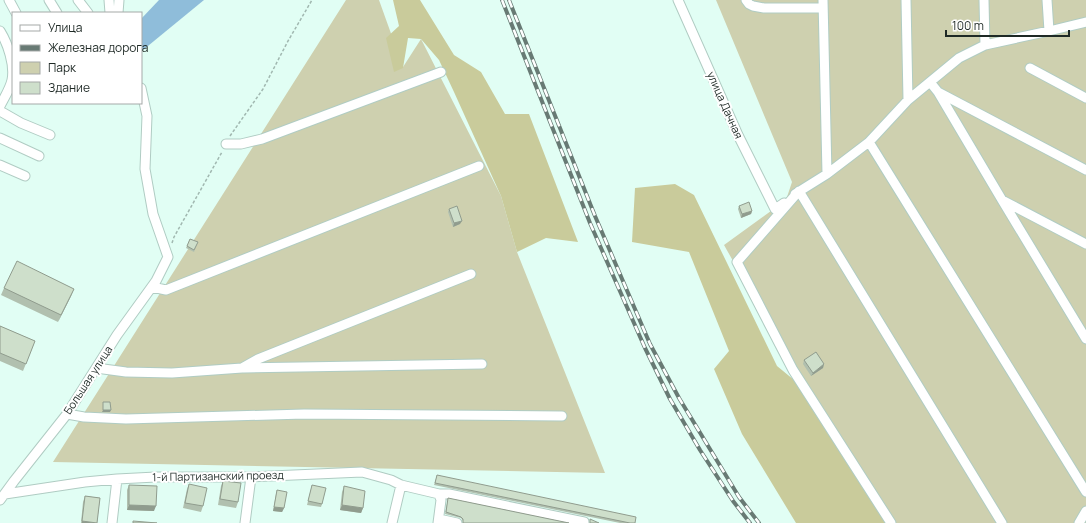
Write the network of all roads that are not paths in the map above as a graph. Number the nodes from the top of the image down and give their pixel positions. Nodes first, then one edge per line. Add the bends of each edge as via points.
1 (9, 0) edge
2 (48, 0) edge
3 (78, 0) edge
4 (109, 0) edge
5 (119, 0) edge
6 (678, 0) edge
7 (746, 0) edge
8 (906, 0) edge
9 (984, 0) edge
10 (1047, 0) edge
11 (823, 4) edge
12 (15, 12) edge
13 (56, 12) edge
14 (87, 12) edge
15 (110, 12) edge
16 (118, 12) edge
17 (1086, 22) edge
18 (1049, 31) junction
19 (12, 34) edge
20 (1, 36) edge
21 (985, 44) junction
22 (1030, 68) dead end
23 (440, 72) dead end
24 (930, 82) junction
25 (938, 92) junction
26 (142, 93) edge
27 (1086, 98) edge
28 (908, 100) junction
29 (0, 106) edge
30 (0, 110) edge
31 (50, 135) dead end
32 (0, 138) edge
33 (869, 142) junction
34 (226, 144) road end
35 (39, 156) dead end
36 (0, 165) edge
37 (479, 166) dead end
38 (1086, 170) edge
39 (827, 174) junction
40 (25, 176) dead end
41 (799, 191) junction
42 (1002, 200) junction
43 (1086, 244) edge
44 (471, 274) dead end
45 (152, 287) junction
46 (1086, 339) edge
47 (482, 364) dead end
48 (96, 368) junction
49 (242, 368) junction
50 (67, 414) junction
51 (562, 416) dead end
52 (251, 477) junction
53 (118, 479) junction
54 (401, 485) junction
55 (1086, 492) edge
56 (439, 494) junction
57 (2, 497) edge
58 (1086, 511) edge
59 (438, 521) edge
60 (112, 523) edge
61 (245, 523) edge
62 (392, 523) edge
63 (457, 523) edge
64 (586, 523) edge
65 (891, 523) edge
66 (1002, 523) edge
67 (1079, 523) edge

1 - 12 street
2 - 13 street
3 - 14 street
4 - 15 street
5 - 16 street
6 - 41 street, улица Дачная via 738,135 775,209
7 - 11 street via 753,6 764,8
8 - 28 street
9 - 21 street
10 - 18 street
11 - 39 street
17 - 18 street
18 - 21 street
19 - 20 street
20 - 29 street via 12,61 12,80
21 - 24 street via 959,58
22 - 27 street
23 - 34 street via 262,139 241,144
24 - 25 street
24 - 28 street
25 - 38 street
25 - 42 street
26 - 45 street, Большая улица via 147,116 145,169 154,214 168,256
28 - 33 street
30 - 31 street via 20,123
32 - 35 street
33 - 39 street
33 - 55 street
36 - 40 street
37 - 45 street via 166,290
39 - 41 street
41 - 65 street via 736,262 793,370
41 - 66 street
42 - 43 street
42 - 46 street
44 - 49 street via 258,359
45 - 48 street, Большая улица
47 - 49 street
48 - 49 street via 126,372 172,373
48 - 50 street, Большая улица
50 - 51 street via 126,419 304,414
50 - 57 street, Большая улица
52 - 53 street, 1-й Партизанский проезд
52 - 54 street, 1-й Партизанский проезд via 362,472
52 - 61 street
53 - 57 street, 1-й Партизанский проезд via 85,482
53 - 60 street
54 - 56 street, 1-й Партизанский проезд
54 - 62 street
56 - 59 street via 441,500
56 - 64 street, 1-й Партизанский проезд via 502,504
58 - 67 street
59 - 63 street

